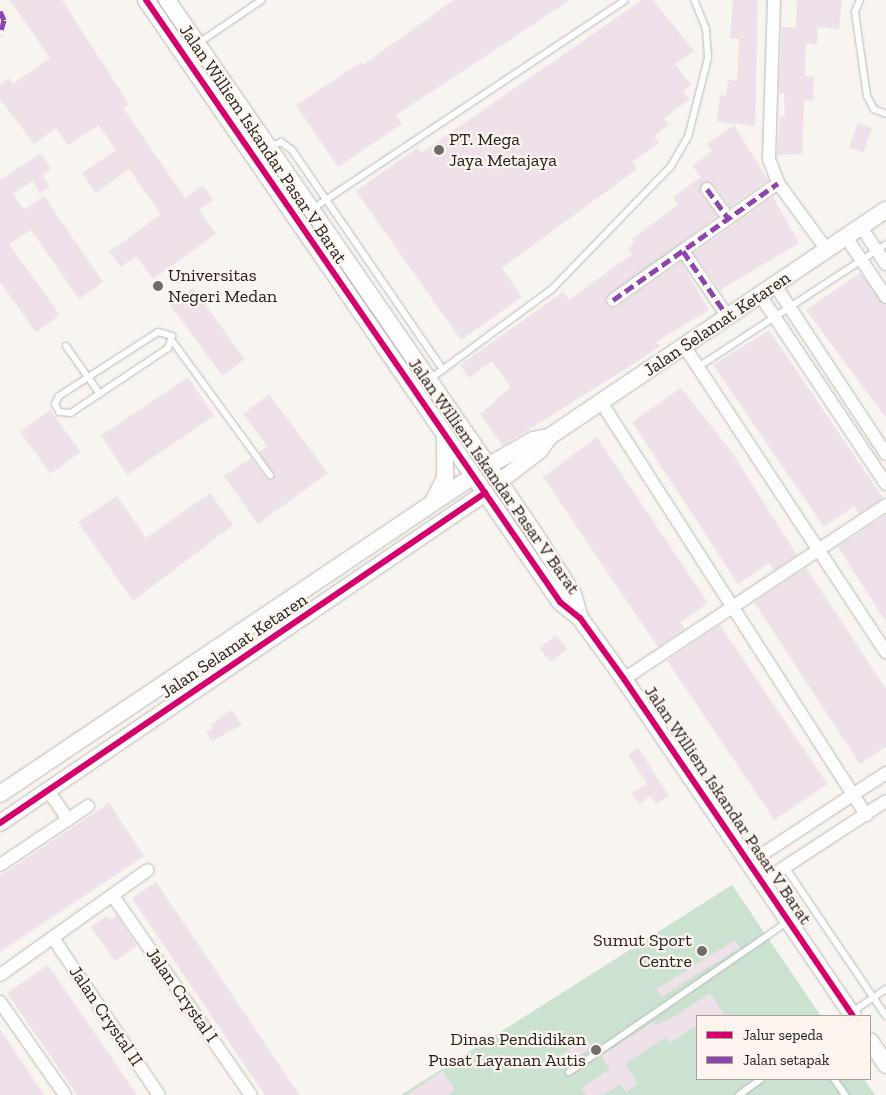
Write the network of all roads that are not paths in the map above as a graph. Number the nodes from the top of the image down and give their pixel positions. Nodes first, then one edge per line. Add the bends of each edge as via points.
1 (146, 0) edge
2 (167, 0) edge
3 (262, 0) edge
4 (625, 0) edge
5 (694, 0) edge
6 (774, 0) edge
7 (860, 0) edge
8 (197, 44) junction
9 (886, 114) edge
10 (269, 148) junction
11 (778, 183) junction
12 (707, 190) dead end
13 (327, 200) junction
14 (311, 210) junction
15 (886, 210) edge
16 (728, 218) junction
17 (297, 220) junction
18 (861, 226) junction
19 (846, 237) junction
20 (881, 247) edge
21 (684, 250) junction
22 (827, 250) junction
23 (862, 260) junction
24 (886, 264) edge
25 (775, 285) junction
26 (760, 295) junction
27 (886, 297) edge
28 (613, 300) dead end
29 (789, 307) junction
30 (728, 316) junction
31 (775, 316) junction
32 (174, 342) junction
33 (66, 346) dead end
34 (684, 346) junction
35 (698, 367) junction
36 (443, 370) junction
37 (88, 376) junction
38 (429, 380) junction
39 (100, 394) junction
40 (601, 402) junction
41 (444, 434) junction
42 (549, 437) junction
43 (886, 454) edge
44 (488, 466) junction
45 (270, 475) dead end
46 (473, 476) junction
47 (499, 482) junction
48 (886, 484) edge
49 (485, 493) junction
50 (431, 504) junction
51 (886, 505) edge
52 (819, 550) junction
53 (289, 600) junction
54 (733, 607) junction
55 (302, 617) junction
56 (580, 618) junction
57 (886, 652) edge
58 (624, 679) junction
59 (886, 773) edge
60 (48, 790) junction
61 (0, 794) edge
62 (853, 794) junction
63 (886, 802) edge
64 (88, 806) dead end
65 (866, 815) junction
66 (68, 820) junction
67 (0, 823) edge
68 (749, 863) junction
69 (0, 865) edge
70 (785, 868) junction
71 (148, 870) dead end
72 (762, 882) junction
73 (112, 896) junction
74 (788, 921) junction
75 (53, 938) junction
76 (0, 975) edge
77 (886, 989) edge
78 (873, 997) junction
79 (0, 1002) edge
80 (850, 1015) edge
81 (886, 1016) edge
82 (871, 1042) edge
83 (886, 1065) edge
84 (569, 1072) dead end
85 (760, 1080) edge
86 (835, 1080) edge
87 (65, 1095) edge
88 (159, 1095) edge
89 (251, 1095) edge
90 (739, 1095) edge
91 (845, 1095) edge

1 - 17 street, Jalan Williem Iskandar Pasar V Barat
2 - 8 street, Jalan Williem Iskandar Pasar V Barat
3 - 8 lane
4 - 13 lane
5 - 36 lane via 706,29 708,58 688,137 680,153 552,289
6 - 11 street via 768,149
7 - 9 lane via 855,12 867,96 874,109
8 - 10 street, Jalan Williem Iskandar Pasar V Barat
10 - 13 lane via 278,142 286,144
10 - 14 street, Jalan Williem Iskandar Pasar V Barat
11 - 16 street
11 - 22 street
12 - 16 street
13 - 14 lane
13 - 36 lane
14 - 17 street
14 - 38 street, Jalan Williem Iskandar Pasar V Barat
15 - 18 street, Jalan Selamat Ketaren
16 - 21 street
17 - 41 street, Jalan Williem Iskandar Pasar V Barat
18 - 19 street, Jalan Selamat Ketaren
18 - 20 street
19 - 22 street, Jalan Selamat Ketaren
19 - 23 street
20 - 23 lane
20 - 24 street
21 - 28 street
21 - 30 street
22 - 25 street, Jalan Selamat Ketaren
23 - 27 street
23 - 29 lane
25 - 26 street, Jalan Selamat Ketaren
25 - 29 street
26 - 30 street, Jalan Selamat Ketaren
26 - 31 street
29 - 31 lane
29 - 43 street
30 - 34 street, Jalan Selamat Ketaren
31 - 35 lane
31 - 48 street
32 - 37 lane via 170,334 158,332
32 - 39 lane
32 - 45 lane
33 - 37 lane
34 - 35 street
34 - 40 street, Jalan Selamat Ketaren
35 - 52 street
36 - 38 lane
37 - 39 lane
37 - 39 lane via 57,398 57,409 71,413
38 - 44 street, Jalan Williem Iskandar Pasar V Barat
40 - 42 street, Jalan Selamat Ketaren
40 - 54 street
41 - 46 street, Jalan Williem Iskandar Pasar V Barat
41 - 50 street via 446,471
42 - 44 street, Jalan Selamat Ketaren via 533,440
42 - 47 street, Jalan Selamat Ketaren via 540,450
44 - 47 street, Jalan Williem Iskandar Pasar V Barat
46 - 49 street, Jalan Williem Iskandar Pasar V Barat
46 - 50 street, Jalan Selamat Ketaren
47 - 56 street, Jalan Williem Iskandar Pasar V Barat via 573,594
49 - 55 street, Jalan Selamat Ketaren
49 - 56 street, Jalan Williem Iskandar Pasar V Barat via 560,602
50 - 53 street, Jalan Selamat Ketaren
51 - 52 street
52 - 54 street
52 - 57 street
53 - 55 street
53 - 61 street, Jalan Selamat Ketaren
54 - 58 street
54 - 62 street
55 - 60 street, Jalan Selamat Ketaren
56 - 58 street, Jalan Williem Iskandar Pasar V Barat
58 - 68 street, Jalan Williem Iskandar Pasar V Barat
59 - 62 street
60 - 66 street
60 - 67 street, Jalan Selamat Ketaren
62 - 65 street
62 - 68 street
63 - 65 street
64 - 66 street
65 - 70 street
66 - 69 street
68 - 72 street, Jalan Williem Iskandar Pasar V Barat
70 - 72 street
70 - 78 lane
71 - 73 street
72 - 74 street, Jalan Williem Iskandar Pasar V Barat
73 - 75 street
73 - 89 street, Jalan Crystal I
74 - 80 street, Jalan Williem Iskandar Pasar V Barat
74 - 84 lane
75 - 76 street
75 - 88 street, Jalan Crystal II
77 - 78 lane
78 - 80 lane
78 - 81 lane
79 - 87 street
82 - 83 street
85 - 90 lane
86 - 91 lane

